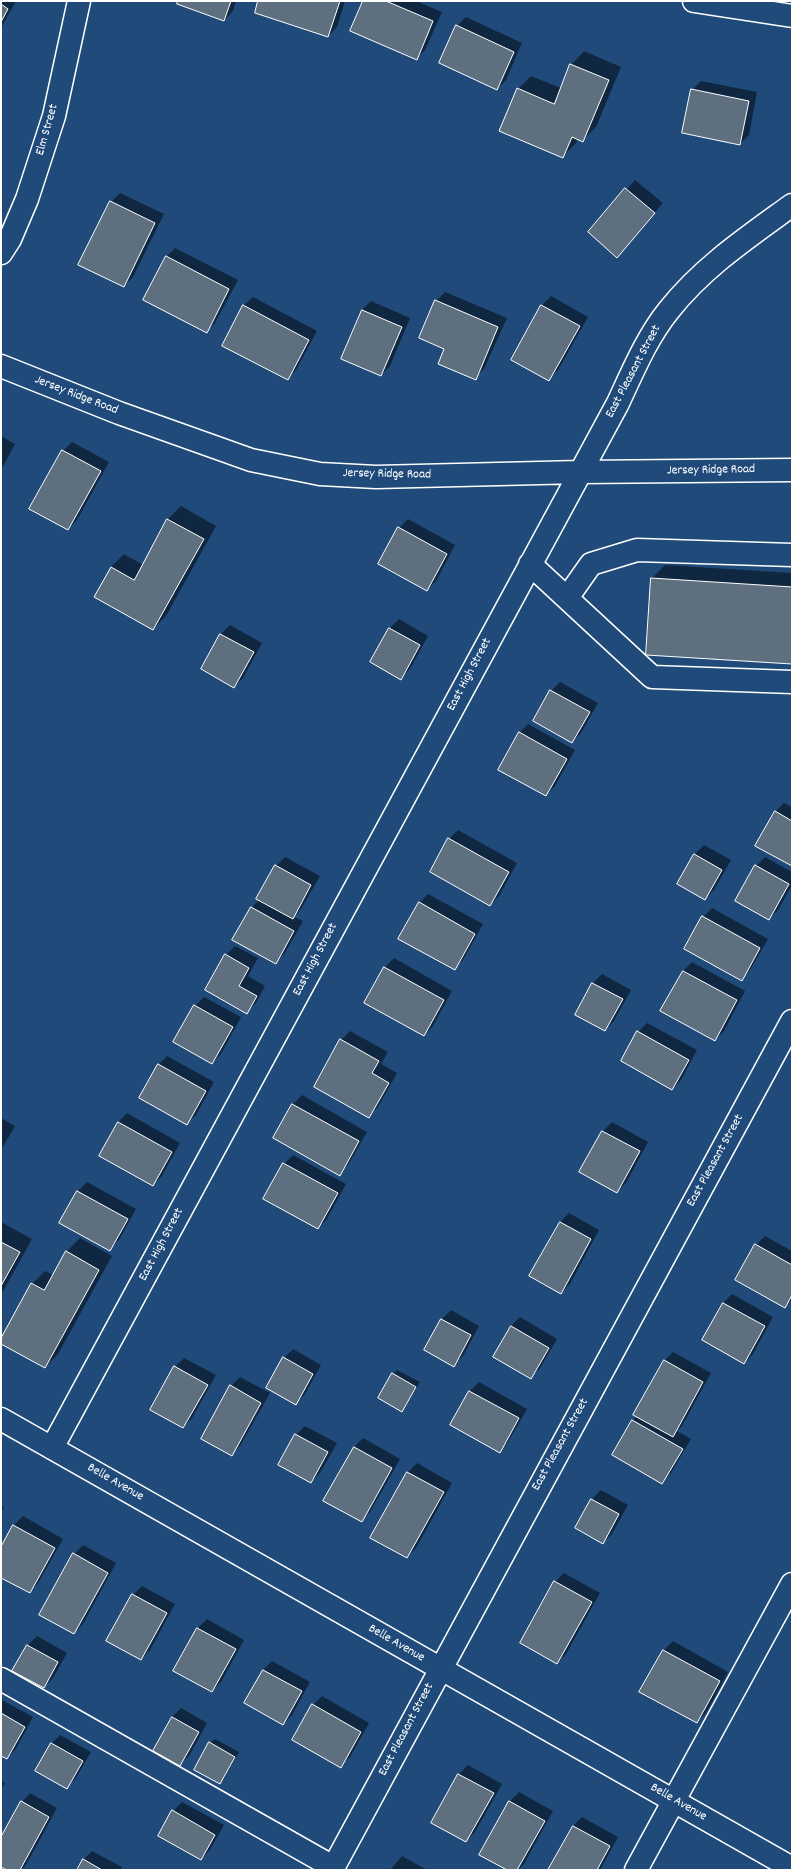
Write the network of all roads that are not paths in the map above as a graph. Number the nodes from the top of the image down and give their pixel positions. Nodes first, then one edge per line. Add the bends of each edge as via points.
1 (79, 1) edge
2 (694, 1) edge
3 (792, 16) edge
4 (792, 205) edge
5 (1, 253) edge
6 (1, 366) edge
7 (792, 470) edge
8 (580, 472) junction
9 (792, 555) edge
10 (530, 564) junction
11 (567, 598) junction
12 (792, 682) edge
13 (792, 1021) edge
14 (1, 1418) edge
15 (52, 1448) junction
16 (792, 1584) edge
17 (440, 1668) junction
18 (1, 1679) edge
19 (674, 1801) junction
20 (332, 1868) edge
21 (792, 1868) edge
22 (636, 1870) edge

1 - 5 street, Elm Street via 54,116 27,199 10,239
2 - 3 street
4 - 8 street, East Pleasant Street via 716,260 669,310 642,353
6 - 8 street, Jersey Ridge Road via 163,429 251,460 280,467 320,474 376,477
7 - 8 street, Jersey Ridge Road
8 - 10 street, East High Street
9 - 11 street via 638,550 591,564
10 - 11 street
10 - 15 street, East High Street
11 - 12 street via 652,676
13 - 17 street, East Pleasant Street
14 - 15 street, Belle Avenue
15 - 17 street, Belle Avenue
16 - 19 street
17 - 19 street, Belle Avenue
17 - 20 street, East Pleasant Street
18 - 20 street
19 - 21 street, Belle Avenue
19 - 22 street

